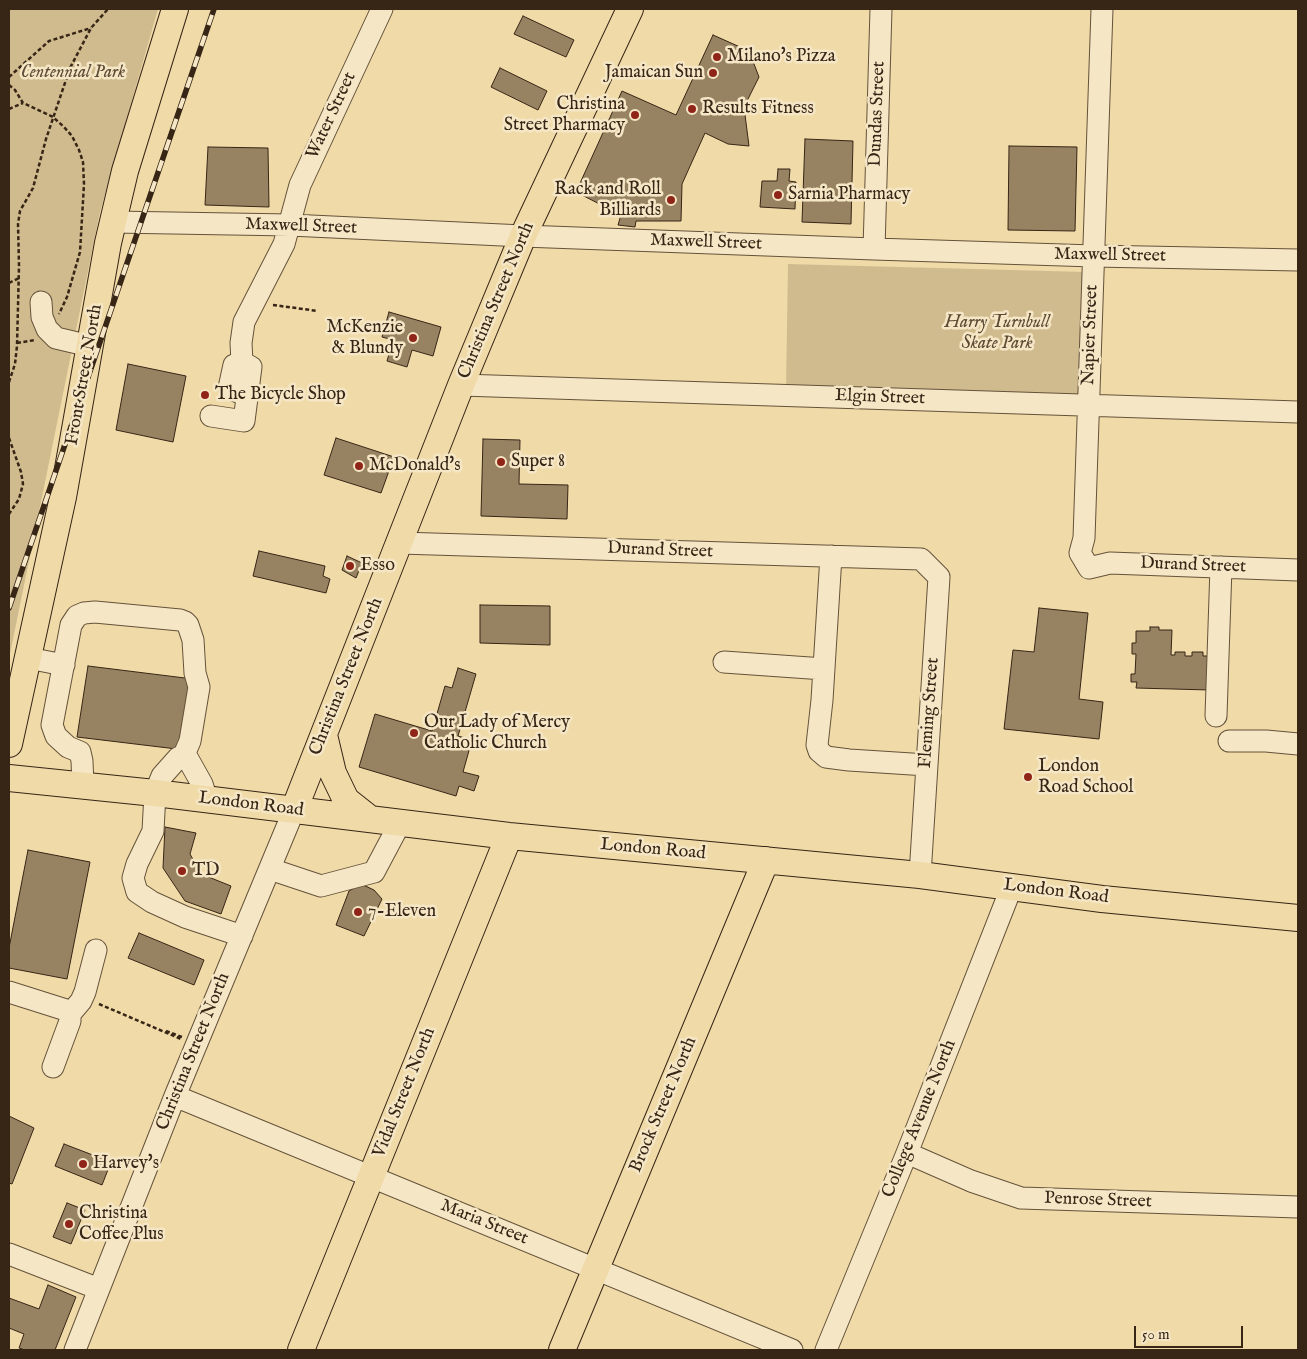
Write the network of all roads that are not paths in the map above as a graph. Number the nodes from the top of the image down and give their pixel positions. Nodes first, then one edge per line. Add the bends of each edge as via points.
1 (175, 9) edge
2 (382, 9) edge
3 (630, 9) edge
4 (881, 9) edge
5 (1102, 9) edge
6 (113, 222) junction
7 (290, 225) junction
8 (523, 236) junction
9 (874, 250) junction
10 (1094, 256) junction
11 (1298, 260) edge
12 (41, 302) dead end
13 (90, 346) junction
14 (461, 385) junction
15 (1088, 405) junction
16 (1298, 412) edge
17 (211, 416) dead end
18 (400, 543) junction
19 (831, 556) junction
20 (921, 559) joint
21 (1221, 567) junction
22 (1089, 568) joint
23 (1298, 570) edge
24 (28, 658) junction
25 (724, 662) dead end
26 (64, 665) junction
27 (824, 669) junction
28 (1216, 716) dead end
29 (324, 735) junction
30 (1229, 742) dead end
31 (9, 744) edge
32 (1298, 744) edge
33 (184, 755) junction
34 (927, 765) junction
35 (9, 778) edge
36 (83, 786) junction
37 (155, 794) junction
38 (207, 800) junction
39 (294, 810) junction
40 (370, 819) junction
41 (400, 823) junction
42 (509, 836) junction
43 (766, 860) junction
44 (270, 870) junction
45 (920, 875) junction
46 (1012, 886) junction
47 (1298, 918) edge
48 (242, 936) junction
49 (96, 950) dead end
50 (9, 992) edge
51 (70, 1014) junction
52 (53, 1067) dead end
53 (175, 1096) junction
54 (907, 1153) junction
55 (371, 1176) junction
56 (1298, 1206) edge
57 (9, 1254) edge
58 (595, 1268) junction
59 (99, 1289) junction
60 (75, 1350) edge
61 (301, 1350) edge
62 (562, 1350) edge
63 (792, 1350) edge
64 (826, 1350) edge

1 - 6 main road, Front Street North via 125,171
2 - 7 street, Water Street via 300,185
3 - 8 main road, Christina Street North
4 - 9 street, Dundas Street
5 - 10 street, Napier Street
6 - 7 street, Maxwell Street
6 - 13 main road, Front Street North
7 - 8 street, Maxwell Street
7 - 17 street, Water Street via 284,244 244,322 242,362 251,368 244,421
8 - 9 street, Maxwell Street
8 - 14 main road, Christina Street North
9 - 10 street, Maxwell Street
10 - 11 street, Maxwell Street
10 - 15 street, Napier Street
12 - 13 street via 42,318 56,338
13 - 24 main road, Front Street North via 63,497
14 - 15 street, Elgin Street
14 - 18 main road, Christina Street North
15 - 16 street, Elgin Street
15 - 22 street, Napier Street via 1084,538 1080,553
18 - 19 street, Durand Street
18 - 29 main road, Christina Street North
19 - 20 street, Durand Street
19 - 27 street
20 - 34 street, Fleming Street via 939,577
21 - 22 street, Durand Street via 1110,564
21 - 23 street, Durand Street
21 - 28 street
24 - 26 street
24 - 31 main road, Front Street North
25 - 27 street
26 - 33 street via 71,625 77,616 84,613 185,622 192,632 194,673 199,687 190,741
26 - 36 street via 52,725 56,736 80,752
27 - 34 street via 819,751 826,756 849,760
29 - 39 main road, Christina Street North
29 - 40 main road via 332,773 346,800
30 - 32 street
33 - 37 street via 166,771
33 - 38 street via 196,770
34 - 45 street, Fleming Street
35 - 36 main road, London Road
36 - 37 main road, London Road
37 - 38 main road, London Road
37 - 48 street via 153,831 133,878 138,892 185,917
38 - 39 main road, London Road
39 - 40 main road, London Road
39 - 44 street, Christina Street North
40 - 41 main road, London Road
41 - 42 main road, London Road
41 - 44 street via 374,872 321,886
42 - 43 main road, London Road
42 - 55 main road, Vidal Street North
43 - 45 main road, London Road
43 - 58 main road, Brock Street North
44 - 48 street, Christina Street North
45 - 46 main road, London Road
46 - 47 main road, London Road via 1102,899
46 - 54 street, College Avenue North
48 - 53 street, Christina Street North via 192,1042
49 - 51 street via 85,992
50 - 51 street
51 - 52 street
53 - 55 street, Maria Street
53 - 59 street, Christina Street North
54 - 56 street, Penrose Street via 1021,1198
54 - 64 street, College Avenue North
55 - 58 street, Maria Street
55 - 61 main road, Vidal Street North
57 - 59 street
58 - 62 main road, Brock Street North
58 - 63 street, Maria Street
59 - 60 street, Christina Street North

